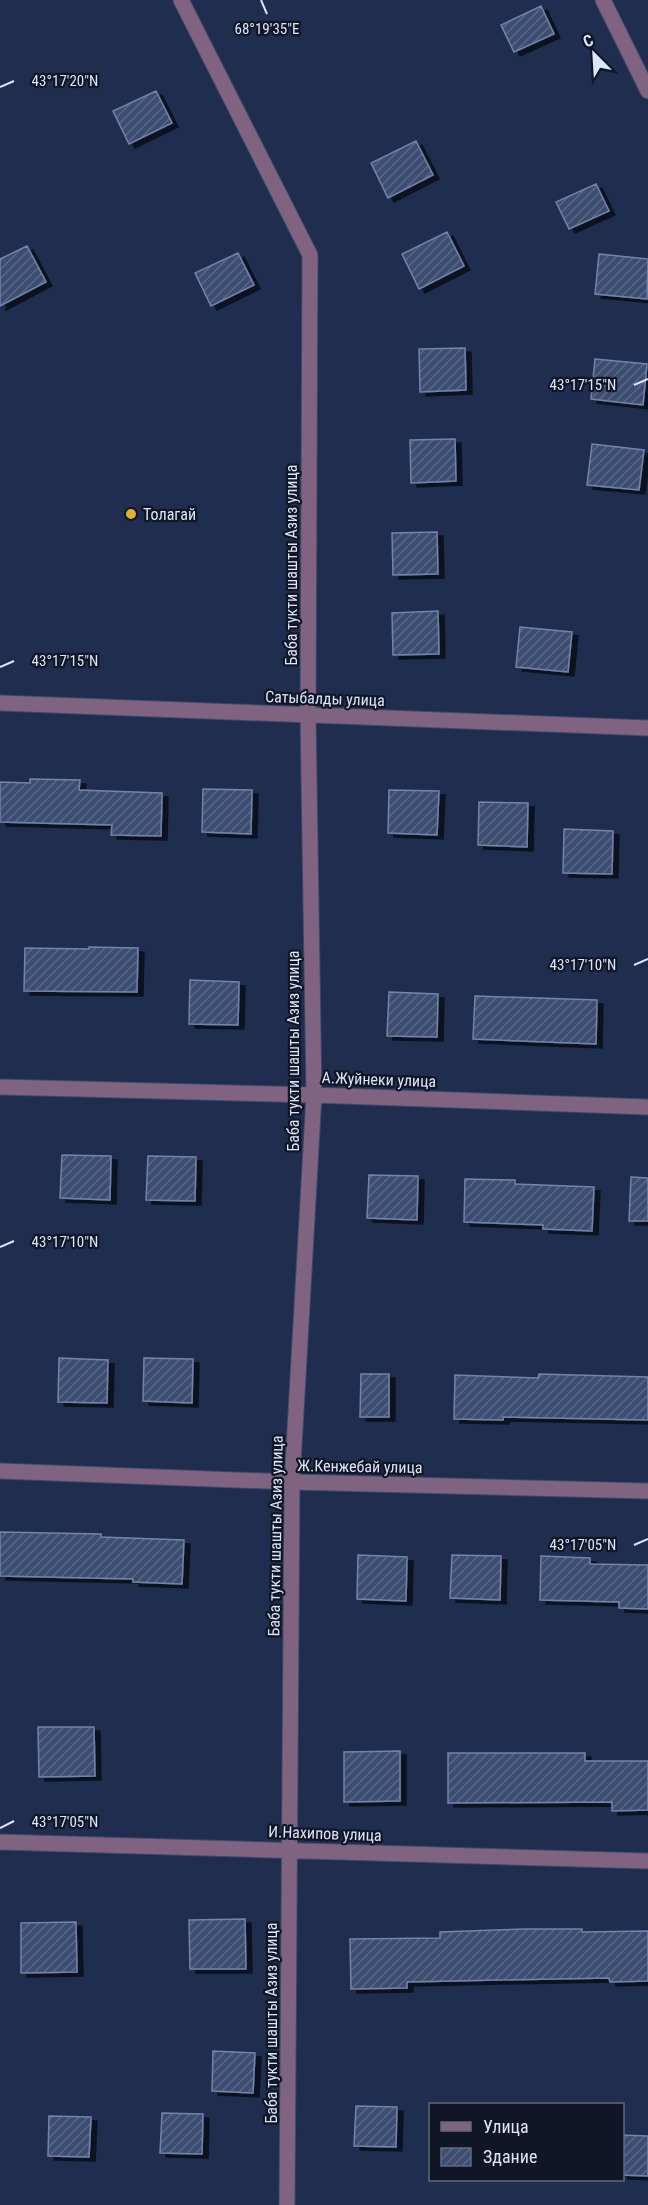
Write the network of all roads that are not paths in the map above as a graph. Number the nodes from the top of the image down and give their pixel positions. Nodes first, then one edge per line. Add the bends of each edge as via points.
1 (181, 0) edge
2 (603, 0) edge
3 (648, 91) edge
4 (0, 703) edge
5 (309, 715) junction
6 (648, 728) edge
7 (0, 1087) edge
8 (314, 1095) junction
9 (648, 1107) edge
10 (0, 1471) edge
11 (292, 1482) junction
12 (648, 1491) edge
13 (0, 1842) edge
14 (290, 1850) junction
15 (648, 1862) edge
16 (287, 2205) edge

1 - 5 street, Баба тукти шашты Азиз улица via 310,255
2 - 3 street
4 - 5 street, Сатыбалды улица
5 - 6 street, Сатыбалды улица
5 - 8 street, Баба тукти шашты Азиз улица
7 - 8 street, А.Жуйнеки улица
8 - 9 street, А.Жуйнеки улица
8 - 11 street, Баба тукти шашты Азиз улица
10 - 11 street, Ж.Кенжебай улица
11 - 12 street, Ж.Кенжебай улица
11 - 14 street, Баба тукти шашты Азиз улица
13 - 14 street, И.Нахипов улица
14 - 15 street, И.Нахипов улица
14 - 16 street, Баба тукти шашты Азиз улица

